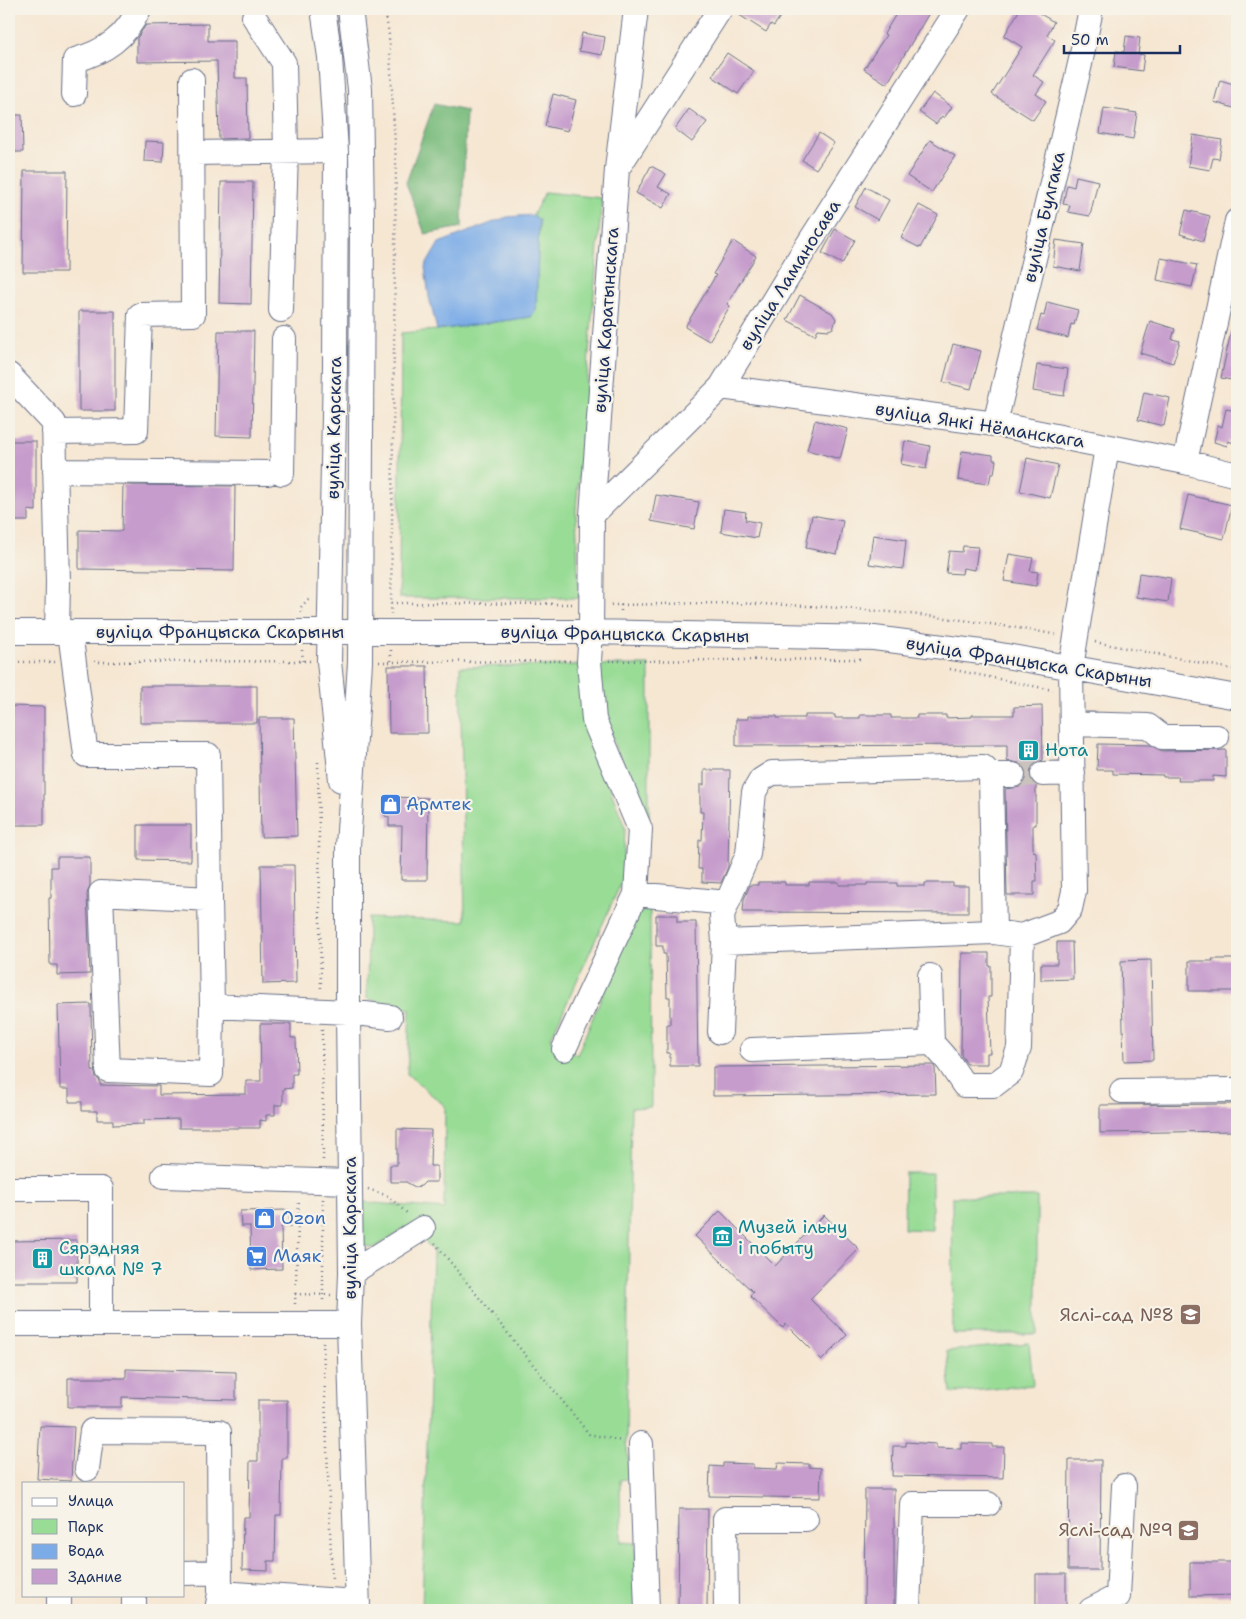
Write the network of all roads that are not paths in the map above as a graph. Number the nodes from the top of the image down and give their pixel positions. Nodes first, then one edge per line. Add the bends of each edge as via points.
1 (140, 9) edge
2 (323, 9) edge
3 (350, 9) edge
4 (636, 9) edge
5 (720, 9) edge
6 (958, 9) edge
7 (1091, 9) edge
8 (254, 17) dead end
9 (192, 80) dead end
10 (74, 94) dead end
11 (336, 151) junction
12 (286, 152) junction
13 (193, 153) junction
14 (617, 169) junction
15 (1237, 221) edge
16 (281, 310) dead end
17 (284, 339) dead end
18 (9, 375) edge
19 (721, 387) junction
20 (995, 424) junction
21 (54, 432) junction
22 (1107, 447) junction
23 (1185, 462) junction
24 (55, 471) junction
25 (1237, 475) edge
26 (592, 516) junction
27 (9, 632) edge
28 (64, 632) junction
29 (591, 632) junction
30 (330, 633) junction
31 (360, 633) junction
32 (1071, 667) junction
33 (1237, 697) edge
34 (1072, 724) junction
35 (1217, 737) dead end
36 (1072, 773) junction
37 (1043, 774) tunnel mouth
38 (348, 846) junction
39 (636, 894) junction
40 (210, 899) junction
41 (727, 903) junction
42 (994, 932) junction
43 (1022, 936) junction
44 (724, 942) junction
45 (930, 976) dead end
46 (212, 1006) junction
47 (348, 1012) junction
48 (390, 1017) dead end
49 (720, 1032) dead end
50 (932, 1043) junction
51 (564, 1049) dead end
52 (752, 1050) dead end
53 (1237, 1090) edge
54 (1122, 1091) dead end
55 (164, 1176) dead end
56 (350, 1182) junction
57 (9, 1189) edge
58 (423, 1228) road end
59 (351, 1273) junction
60 (9, 1324) edge
61 (101, 1324) junction
62 (349, 1324) junction
63 (641, 1444) road end
64 (87, 1469) dead end
65 (1124, 1486) dead end
66 (988, 1504) dead end
67 (806, 1519) dead end
68 (185, 1574) edge
69 (219, 1592) edge
70 (59, 1596) edge
71 (134, 1596) edge
72 (358, 1606) edge
73 (59, 1610) edge
74 (134, 1610) edge
75 (647, 1610) edge
76 (726, 1610) edge
77 (908, 1610) edge
78 (1091, 1610) edge

1 - 10 street via 118,41 92,56 75,60
2 - 11 street, вуліца Карскага via 330,57
3 - 31 street, вуліца Карскага via 360,89
4 - 14 street, вуліца Каратынскага
5 - 14 street
6 - 19 street, вуліца Ламаносава
7 - 20 street, вуліца Булгака
8 - 12 street via 284,63
9 - 13 street
11 - 12 street
11 - 30 street, вуліца Карскага
12 - 13 street
12 - 16 street
13 - 21 street via 193,314 140,315 136,432
14 - 26 street, вуліца Каратынскага
15 - 23 street
17 - 24 street via 275,473
18 - 21 street via 54,423
19 - 20 street, вуліца Янкі Нёманскага
19 - 26 street, вуліца Ламаносава
20 - 22 street, вуліца Янкі Нёманскага
21 - 24 street
22 - 23 street, вуліца Янкі Нёманскага
22 - 32 street
23 - 25 street, вуліца Янкі Нёманскага
24 - 28 street via 58,582
26 - 29 street, вуліца Каратынскага
27 - 28 street, вуліца Францыска Скарыны
28 - 30 street, вуліца Францыска Скарыны
28 - 40 street via 74,662 86,755 208,755
29 - 31 street, вуліца Францыска Скарыны
29 - 32 street, вуліца Францыска Скарыны via 874,638
29 - 39 street, вуліца Каратынскага via 589,661 594,720 640,829
30 - 31 street, вуліца Францыска Скарыны
30 - 38 street, вуліца Карскага via 329,661
31 - 38 street, вуліца Карскага
32 - 33 street, вуліца Францыска Скарыны
32 - 34 street
34 - 35 street via 1148,726 1162,737
34 - 36 street
36 - 37 street
36 - 43 street via 1074,891 1070,909 1059,922
38 - 47 street, вуліца Карскага
39 - 41 street
39 - 51 street
40 - 46 street
40 - 46 street via 101,894 108,1070 211,1074
41 - 42 street via 748,854 754,792 761,780 772,773 983,767 1002,775
41 - 44 street via 722,915
42 - 43 street
42 - 44 street
43 - 50 street via 1020,1048 1011,1072 994,1085 964,1085
44 - 49 street
45 - 50 street
46 - 47 street
47 - 48 street
47 - 56 street, вуліца Карскага
50 - 52 street
53 - 54 street
55 - 56 street
56 - 59 street, вуліца Карскага
57 - 61 street via 101,1189
58 - 59 street
59 - 62 street, вуліца Карскага
60 - 61 street
61 - 62 street
62 - 72 street, вуліца Карскага
63 - 75 street
64 - 69 street via 92,1431 219,1432
65 - 78 street via 1118,1596
66 - 77 street via 912,1504
67 - 76 street via 725,1519
68 - 69 street
69 - 72 street
70 - 73 street
71 - 74 street

